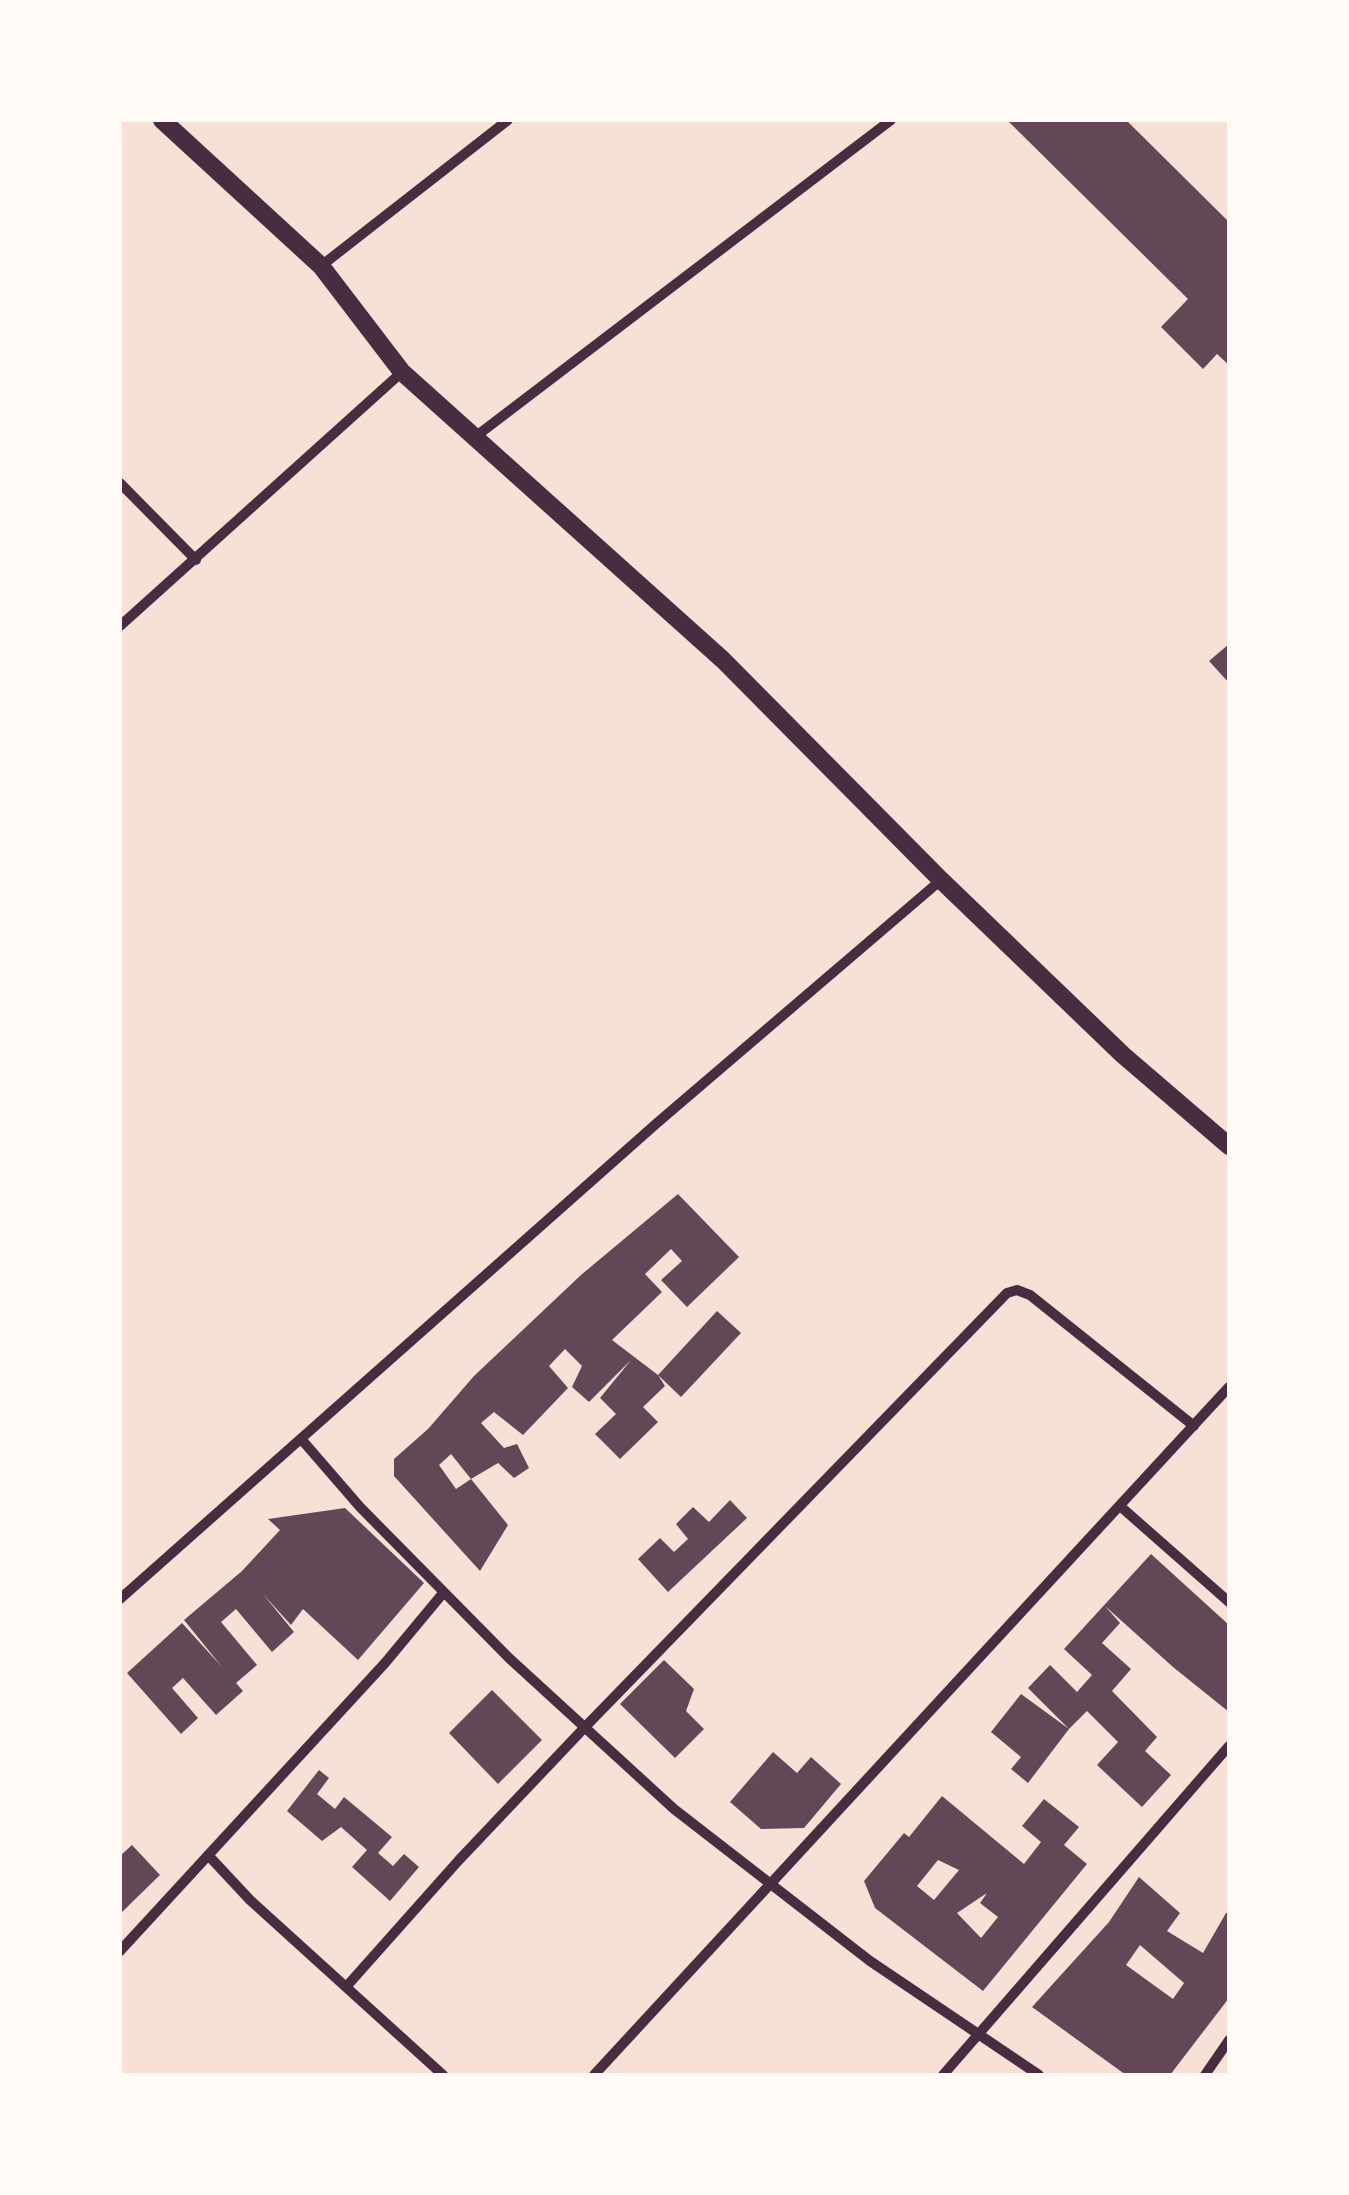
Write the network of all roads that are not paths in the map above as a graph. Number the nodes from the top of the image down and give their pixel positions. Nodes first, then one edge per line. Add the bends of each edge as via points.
1 (162, 120) edge
2 (508, 120) edge
3 (891, 120) edge
4 (321, 266) junction
5 (402, 372) junction
6 (474, 436) junction
7 (120, 483) edge
8 (196, 560) junction
9 (120, 626) edge
10 (940, 880) junction
11 (1229, 1146) edge
12 (1229, 1387) edge
13 (1194, 1426) junction
14 (302, 1440) junction
15 (1120, 1506) junction
16 (444, 1592) junction
17 (120, 1599) edge
18 (1229, 1602) edge
19 (586, 1726) junction
20 (1229, 1746) edge
21 (208, 1855) junction
22 (770, 1884) junction
23 (120, 1951) edge
24 (346, 1987) junction
25 (979, 2035) junction
26 (1229, 2040) edge
27 (443, 2075) edge
28 (594, 2075) edge
29 (942, 2075) edge
30 (1039, 2075) edge
31 (1205, 2075) edge

1 - 4 street
2 - 4 street
3 - 6 street
4 - 5 street
5 - 6 street
5 - 8 street
6 - 10 street via 723,660
7 - 8 street
8 - 9 street
10 - 11 street
10 - 14 street
12 - 13 street
13 - 15 street
13 - 19 street via 1030,1295 1013,1290
14 - 16 street
14 - 17 street
15 - 18 street
15 - 22 street
16 - 19 street
16 - 21 street
19 - 22 street via 674,1810
19 - 24 street
20 - 25 street
21 - 23 street
21 - 24 street
22 - 25 street
22 - 28 street
24 - 27 street
25 - 29 street
25 - 30 street
26 - 31 street

